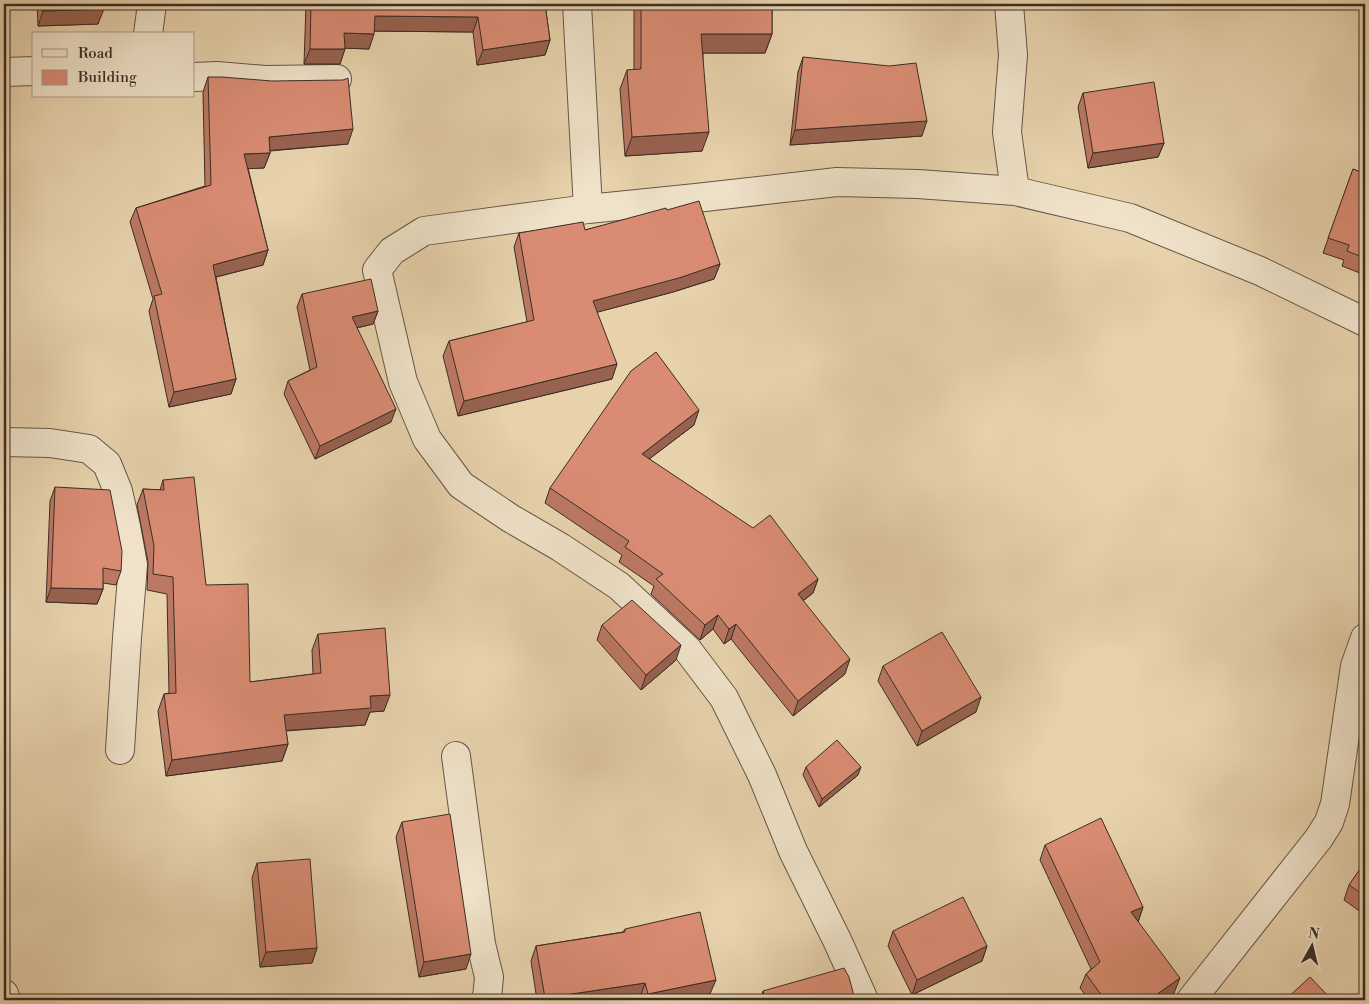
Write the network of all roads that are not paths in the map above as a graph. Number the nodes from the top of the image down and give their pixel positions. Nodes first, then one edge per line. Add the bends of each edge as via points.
1 (152, 4) edge
2 (577, 4) edge
3 (1009, 4) edge
4 (148, 32) edge
5 (32, 71) edge
6 (4, 72) edge
7 (195, 77) edge
8 (337, 79) edge
9 (1015, 191) junction
10 (588, 209) junction
11 (1365, 322) edge
12 (4, 442) edge
13 (1365, 638) edge
14 (120, 750) dead end
15 (456, 756) dead end
16 (4, 994) edge
17 (6, 1000) edge
18 (485, 1000) edge
19 (864, 1000) edge
20 (1191, 1000) edge

1 - 4 street
2 - 10 street
3 - 9 street via 1013,55 1008,132
5 - 6 street
7 - 8 street
9 - 10 street via 837,182
9 - 11 street via 1130,218 1260,270
10 - 19 street via 424,231 392,251 377,270 403,382 427,439 461,485 619,586 687,649 724,698
12 - 14 street via 50,443 89,449 107,464 118,491 133,565
13 - 20 street via 1355,666 1335,804 1328,822 1319,838
15 - 18 street via 488,977
16 - 17 street

